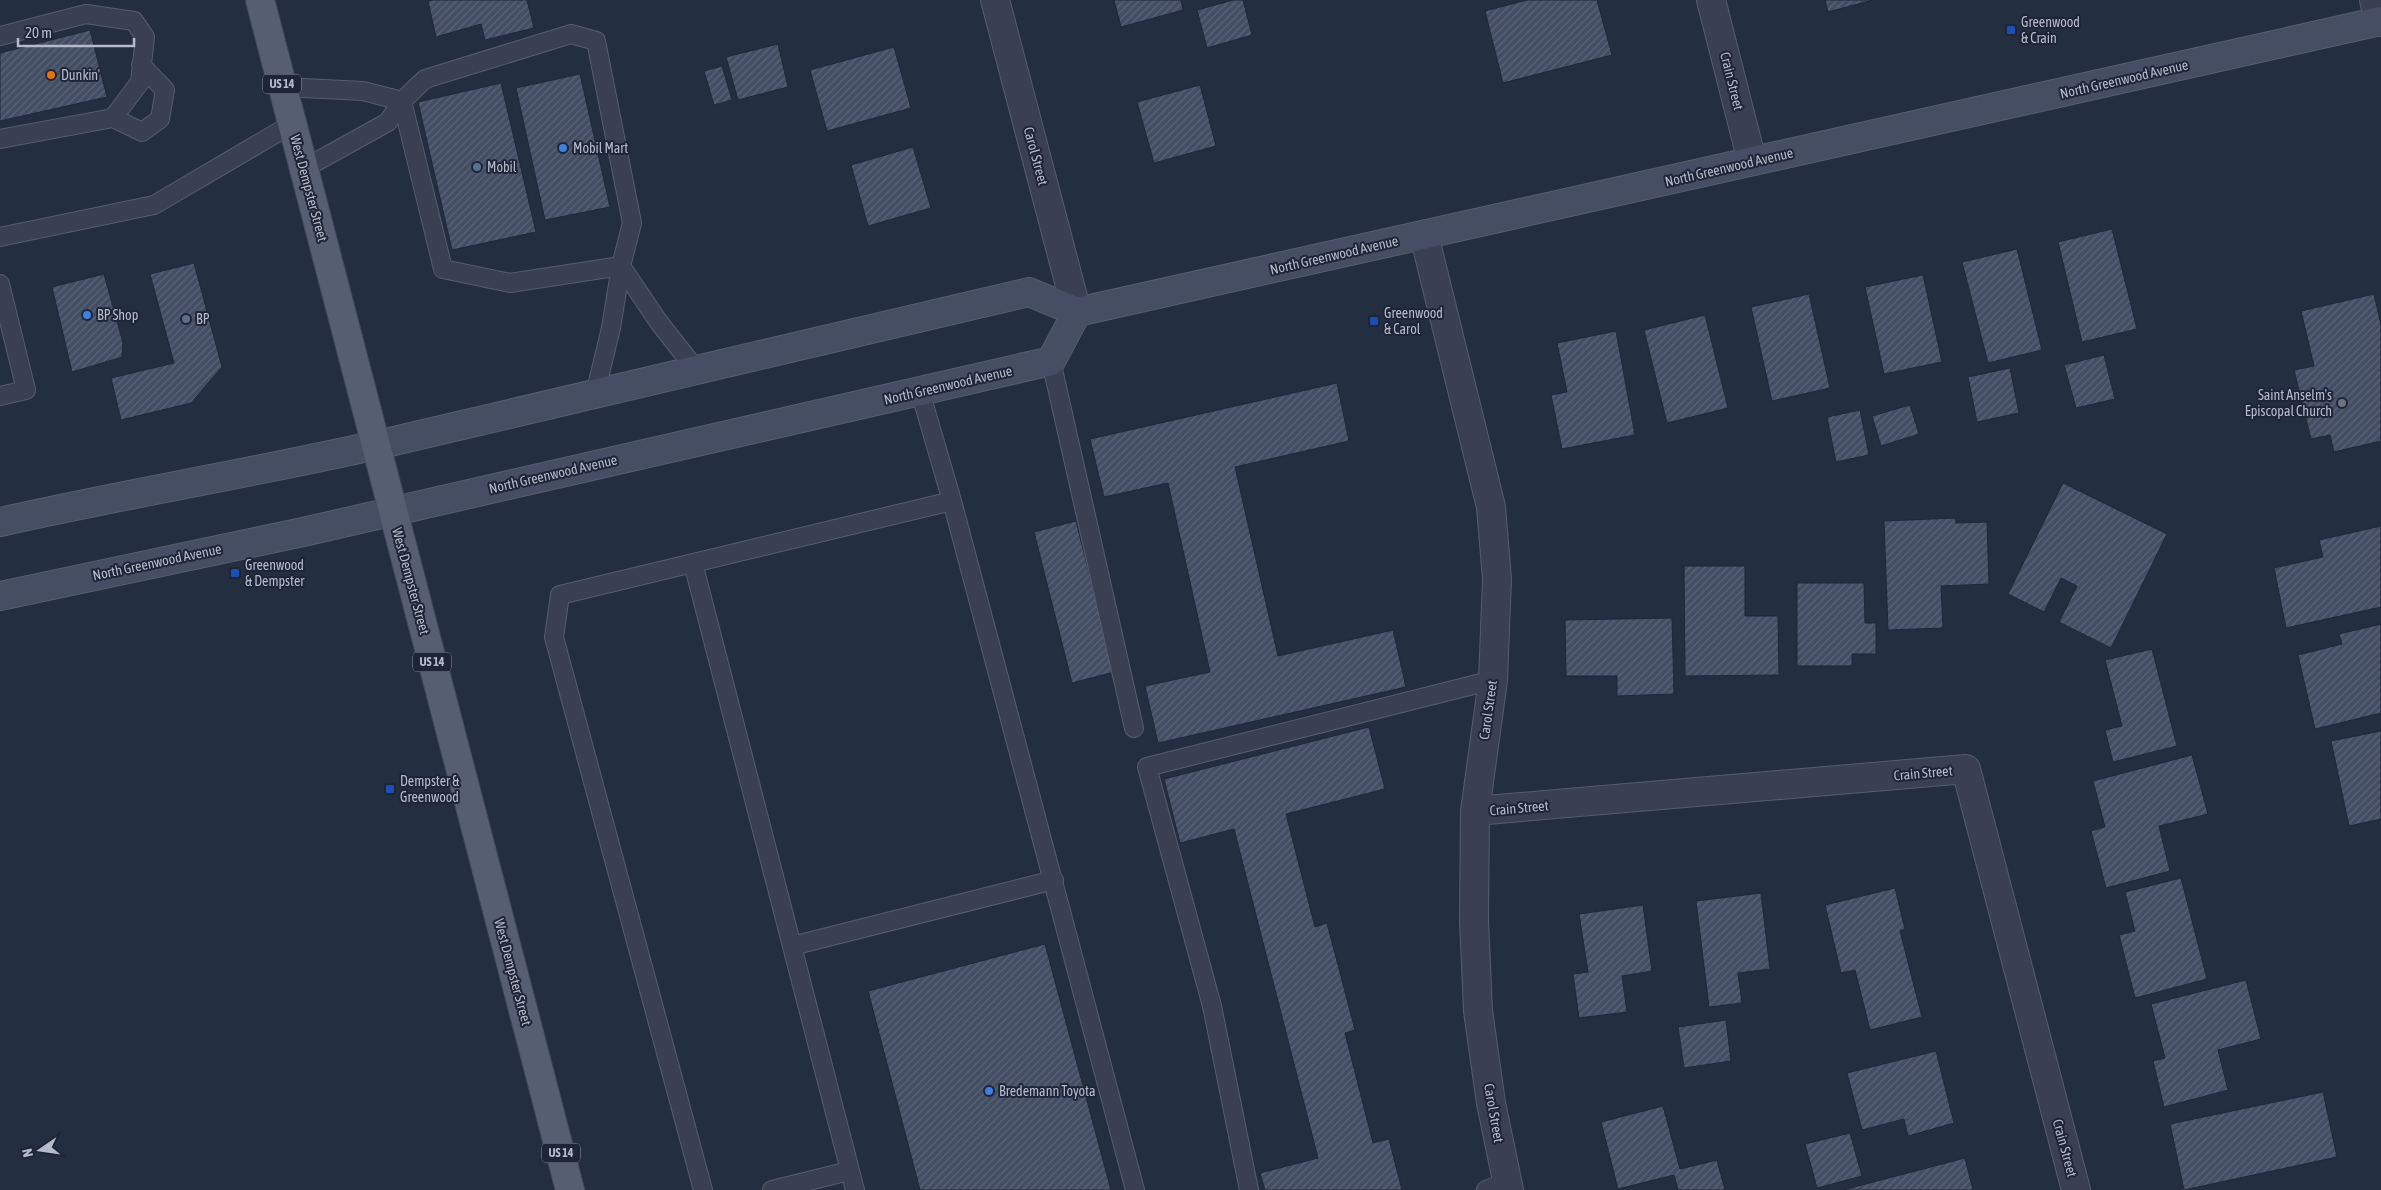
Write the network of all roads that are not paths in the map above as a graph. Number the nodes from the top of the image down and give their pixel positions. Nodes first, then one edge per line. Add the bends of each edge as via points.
1 (260, 0) edge
2 (995, 0) edge
3 (1711, 0) edge
4 (2378, 14) edge
5 (0, 36) edge
6 (141, 65) junction
7 (282, 87) junction
8 (402, 102) junction
9 (113, 118) junction
10 (292, 124) junction
11 (0, 138) edge
12 (1752, 161) junction
13 (305, 168) junction
14 (1424, 235) junction
15 (0, 237) edge
16 (621, 266) junction
17 (0, 284) edge
18 (1077, 312) junction
19 (1051, 361) junction
20 (697, 371) junction
21 (920, 391) junction
22 (595, 394) junction
23 (0, 396) edge
24 (376, 445) junction
25 (952, 500) junction
26 (392, 510) junction
27 (0, 522) edge
28 (693, 563) junction
29 (0, 596) edge
30 (1493, 680) junction
31 (1134, 728) dead end
32 (1476, 811) junction
33 (1054, 880) junction
34 (792, 946) junction
35 (849, 1171) junction
36 (1501, 1187) edge
37 (570, 1190) edge
38 (703, 1190) edge
39 (772, 1190) edge
40 (855, 1190) edge
41 (1135, 1190) edge
42 (1249, 1190) edge
43 (2076, 1190) edge

1 - 7 main road, West Dempster Street / US 14
2 - 18 street, Carol Street
3 - 12 street, Crain Street
4 - 12 main road, North Greenwood Avenue
5 - 6 lane via 86,14 134,21 145,37
6 - 9 lane via 140,82
6 - 9 lane via 165,90 160,119 142,132
7 - 8 lane via 363,91
7 - 10 main road, West Dempster Street / US 14
8 - 13 lane via 388,122
8 - 16 lane via 443,269 510,283
8 - 16 lane via 425,79 571,34 596,41 632,223
9 - 11 lane
10 - 13 main road, West Dempster Street / US 14
10 - 15 lane via 154,205
12 - 14 main road, North Greenwood Avenue
13 - 24 main road, West Dempster Street / US 14
14 - 18 main road, North Greenwood Avenue
14 - 30 street, Carol Street via 1491,507 1497,579
16 - 20 lane
16 - 22 lane via 611,328
17 - 23 lane via 26,390
18 - 19 main road
18 - 20 main road via 1029,292
19 - 21 main road, North Greenwood Avenue
19 - 31 lane
20 - 22 main road
21 - 25 lane
21 - 26 main road, North Greenwood Avenue
22 - 24 main road
24 - 26 main road, West Dempster Street / US 14
24 - 27 main road
25 - 28 lane
25 - 33 lane
26 - 29 main road, North Greenwood Avenue
26 - 37 main road, West Dempster Street / US 14
28 - 34 lane
28 - 38 lane via 560,595 554,637
30 - 32 street, Carol Street
30 - 42 lane via 1147,767 1212,1006
32 - 36 street, Carol Street via 1474,920 1478,1011
32 - 43 street, Crain Street via 1966,769
33 - 34 lane
33 - 41 lane
34 - 35 lane
35 - 39 lane
35 - 40 lane

